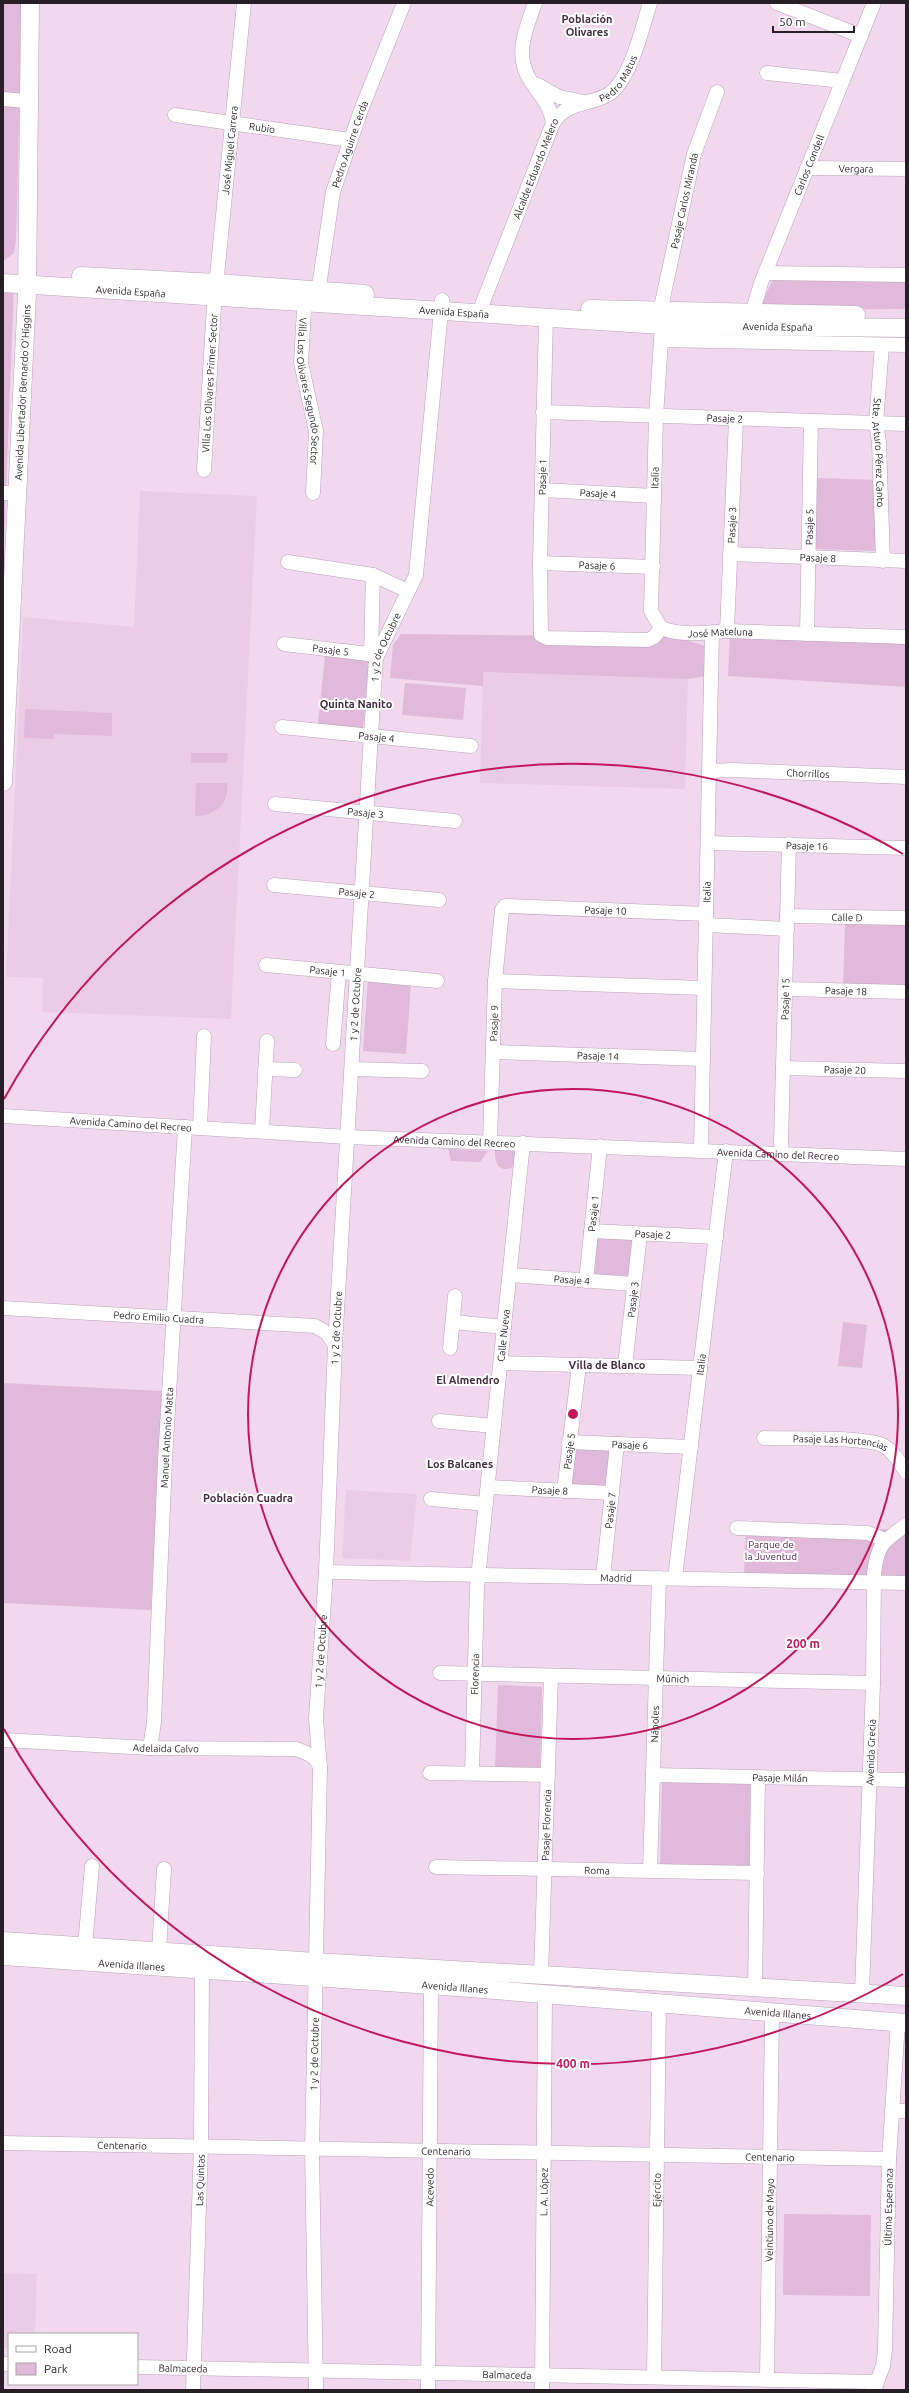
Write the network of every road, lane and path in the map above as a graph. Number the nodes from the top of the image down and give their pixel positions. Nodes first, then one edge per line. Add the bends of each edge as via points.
1 (30, 3) edge
2 (244, 3) edge
3 (404, 3) edge
4 (535, 3) edge
5 (650, 3) edge
6 (777, 3) edge
7 (874, 3) edge
8 (861, 36) junction
9 (767, 73) dead end
10 (530, 79) junction
11 (842, 81) junction
12 (717, 92) dead end
13 (3, 99) edge
14 (28, 101) junction
15 (584, 102) junction
16 (175, 115) dead end
17 (553, 123) junction
18 (231, 124) junction
19 (350, 140) junction
20 (807, 168) junction
21 (906, 169) edge
22 (26, 273) junction
23 (765, 273) junction
24 (3, 274) edge
25 (906, 274) edge
26 (3, 283) edge
27 (216, 290) junction
28 (311, 297) junction
29 (442, 305) junction
30 (481, 308) junction
31 (906, 316) edge
32 (546, 318) junction
33 (750, 321) junction
34 (661, 326) junction
35 (906, 328) edge
36 (882, 345) junction
37 (906, 345) edge
38 (544, 412) junction
39 (656, 417) junction
40 (736, 419) junction
41 (811, 421) junction
42 (876, 423) junction
43 (906, 424) edge
44 (204, 470) dead end
45 (542, 490) junction
46 (10, 493) edge
47 (313, 493) dead end
48 (654, 496) junction
49 (730, 554) junction
50 (810, 558) junction
51 (883, 561) junction
52 (906, 561) edge
53 (288, 562) dead end
54 (540, 563) junction
55 (653, 567) junction
56 (373, 575) junction
57 (408, 591) junction
58 (661, 628) junction
59 (727, 631) junction
60 (712, 633) junction
61 (807, 634) junction
62 (906, 637) edge
63 (284, 644) dead end
64 (374, 654) junction
65 (5, 708) edge
66 (282, 727) dead end
67 (371, 734) junction
68 (471, 746) dead end
69 (709, 771) junction
70 (906, 777) edge
71 (3, 782) edge
72 (275, 804) dead end
73 (367, 813) junction
74 (456, 820) dead end
75 (708, 843) junction
76 (789, 844) junction
77 (906, 848) edge
78 (274, 885) dead end
79 (362, 895) junction
80 (440, 900) dead end
81 (505, 906) joint
82 (906, 918) edge
83 (706, 919) junction
84 (787, 922) junction
85 (266, 965) dead end
86 (338, 972) junction
87 (358, 974) junction
88 (437, 981) dead end
89 (495, 981) junction
90 (704, 988) junction
91 (786, 989) junction
92 (906, 992) edge
93 (204, 1036) dead end
94 (267, 1041) dead end
95 (333, 1044) dead end
96 (493, 1052) junction
97 (703, 1059) junction
98 (783, 1068) junction
99 (265, 1069) junction
100 (352, 1069) junction
101 (295, 1070) dead end
102 (422, 1071) dead end
103 (906, 1071) edge
104 (3, 1116) edge
105 (185, 1127) junction
106 (200, 1128) junction
107 (262, 1131) junction
108 (348, 1137) junction
109 (490, 1142) junction
110 (524, 1143) junction
111 (600, 1146) junction
112 (701, 1150) junction
113 (726, 1151) junction
114 (782, 1154) junction
115 (906, 1160) edge
116 (591, 1231) junction
117 (640, 1234) junction
118 (716, 1237) junction
119 (510, 1275) junction
120 (586, 1280) junction
121 (634, 1284) junction
122 (455, 1296) dead end
123 (3, 1308) edge
124 (337, 1310) junction
125 (172, 1318) junction
126 (453, 1322) junction
127 (315, 1326) junction
128 (504, 1327) junction
129 (335, 1345) junction
130 (450, 1348) dead end
131 (501, 1363) junction
132 (579, 1365) junction
133 (625, 1366) junction
134 (700, 1368) junction
135 (439, 1421) dead end
136 (494, 1426) junction
137 (764, 1438) dead end
138 (569, 1442) junction
139 (617, 1444) junction
140 (691, 1447) junction
141 (906, 1472) edge
142 (488, 1487) junction
143 (564, 1491) junction
144 (612, 1493) junction
145 (430, 1499) dead end
146 (486, 1504) junction
147 (906, 1525) edge
148 (737, 1528) dead end
149 (885, 1540) junction
150 (326, 1572) junction
151 (480, 1576) junction
152 (603, 1577) junction
153 (659, 1578) junction
154 (675, 1578) junction
155 (874, 1583) junction
156 (906, 1583) edge
157 (440, 1673) dead end
158 (474, 1675) junction
159 (551, 1677) junction
160 (656, 1679) junction
161 (873, 1683) junction
162 (316, 1718) junction
163 (3, 1740) edge
164 (150, 1748) junction
165 (296, 1749) junction
166 (320, 1768) junction
167 (430, 1773) dead end
168 (472, 1773) junction
169 (548, 1775) junction
170 (653, 1775) junction
171 (758, 1777) junction
172 (868, 1779) junction
173 (906, 1780) edge
174 (92, 1866) dead end
175 (436, 1867) dead end
176 (545, 1868) junction
177 (164, 1869) dead end
178 (650, 1870) junction
179 (757, 1873) junction
180 (3, 1941) edge
181 (84, 1946) junction
182 (160, 1951) junction
183 (3, 1956) edge
184 (202, 1970) junction
185 (315, 1970) junction
186 (541, 1974) junction
187 (432, 1985) junction
188 (755, 1987) junction
189 (791, 1989) junction
190 (862, 1993) junction
191 (545, 1994) junction
192 (906, 1996) edge
193 (658, 2004) junction
194 (772, 2013) junction
195 (792, 2014) junction
196 (832, 2018) junction
197 (903, 2018) edge
198 (899, 2111) edge
199 (3, 2143) edge
200 (201, 2146) junction
201 (312, 2149) junction
202 (429, 2151) junction
203 (543, 2153) junction
204 (656, 2155) junction
205 (770, 2156) junction
206 (889, 2159) junction
207 (138, 2367) edge
208 (194, 2368) junction
209 (316, 2370) junction
210 (427, 2372) junction
211 (542, 2375) junction
212 (654, 2377) junction
213 (768, 2379) junction
214 (876, 2386) edge
215 (193, 2390) edge
216 (316, 2390) edge
217 (428, 2390) edge
218 (542, 2390) edge

1 - 14 main road, Avenida Libertador Bernardo O'Higgins
2 - 18 street, José Miguel Carrera
3 - 19 street, Pedro Aguirre Cerda
4 - 10 street, Alcalde Eduardo Melero via 521,48
5 - 15 street, Pedro Matus via 628,66 617,88 608,95
6 - 8 street
7 - 8 street, Carlos Condell
8 - 11 street, Carlos Condell
9 - 11 street
10 - 15 street via 549,93
10 - 17 street, Alcalde Eduardo Melero via 550,108
11 - 20 street, Carlos Condell
12 - 34 street, Pasaje Carlos Miranda via 694,154
13 - 14 street
14 - 22 main road, Avenida Libertador Bernardo O'Higgins
15 - 17 street, Pedro Matus via 565,110
16 - 18 street, Rubio
17 - 30 street, Alcalde Eduardo Melero
18 - 19 street, Rubio
18 - 27 street, José Miguel Carrera
19 - 28 street, Pedro Aguirre Cerda via 328,209
20 - 21 street, Vergara
20 - 23 street, Carlos Condell
22 - 24 main road
22 - 26 main road, Avenida España
22 - 27 main road, Avenida España
22 - 46 main road, Avenida Libertador Bernardo O'Higgins
23 - 25 street
23 - 33 street, Carlos Condell
27 - 28 main road, Avenida España
27 - 44 street, VIlla Los Olivares Primer Sector
28 - 29 main road, Avenida España
28 - 47 street, Villa Los Olivares Segundo Sector via 301,363 316,431
29 - 30 main road, Avenida España
29 - 57 street, 1 y 2 de Octubre via 417,569
30 - 32 main road, Avenida España
30 - 34 main road, Avenida España
31 - 33 main road, Avenida España
32 - 34 main road, Avenida España
32 - 38 street, Pasaje 1
33 - 34 main road, Avenida España
33 - 35 main road, Avenida España
34 - 36 street, Avenida España via 743,340
34 - 39 street, Italia
36 - 37 street, Avenida España
36 - 42 street, Stte. Arturo Pérez Canto
38 - 39 street, Pasaje 2
38 - 45 street, Pasaje 1
39 - 40 street, Pasaje 2
39 - 48 street, Italia
40 - 41 street, Pasaje 2
40 - 49 street, Pasaje 3
41 - 42 street, Pasaje 2
41 - 50 street, Pasaje 5
42 - 43 street, Pasaje 2
42 - 51 street, Stte. Arturo Pérez Canto via 879,442
45 - 48 street, Pasaje 4
45 - 54 street, Pasaje 1
46 - 65 main road, Avenida Libertador Bernardo O'Higgins
48 - 55 street, Italia
49 - 50 street, Pasaje 8
49 - 59 street, Pasaje 3
50 - 51 street, Pasaje 8
50 - 61 street, Pasaje 5
51 - 52 street, Pasaje 8
53 - 56 street
54 - 55 street, Pasaje 6
54 - 58 street, Pasaje 1 via 541,635 547,638 648,640
55 - 58 street, Italia via 651,611
56 - 57 street
56 - 64 street
57 - 64 street, 1 y 2 de Octubre
58 - 60 street, José Mateluna
59 - 60 street, José Mateluna
59 - 61 street, José Mateluna
60 - 69 street, Italia
61 - 62 street, José Mateluna
63 - 64 street, Pasaje 5
64 - 67 street, 1 y 2 de Octubre
65 - 71 main road, Avenida Libertador Bernardo O'Higgins
66 - 67 street, Pasaje 4
67 - 68 street, Pasaje 4
67 - 73 street, 1 y 2 de Octubre
69 - 70 street, Chorrillos
69 - 75 street, Italia
72 - 73 street, Pasaje 3
73 - 74 street, Pasaje 3
73 - 79 street, 1 y 2 de Octubre
75 - 76 street, Pasaje 16
75 - 83 street, Italia
76 - 77 street, Pasaje 16
76 - 84 street, Pasaje 15
78 - 79 street, Pasaje 2
79 - 80 street, Pasaje 2
79 - 87 street, 1 y 2 de Octubre
81 - 83 street, Pasaje 10
81 - 89 street, Pasaje 9 via 502,910
82 - 84 street, Calle D
83 - 84 street, Calle D
83 - 90 street, Italia
84 - 91 street, Pasaje 15
85 - 86 street, Pasaje 1
86 - 87 street, Pasaje 1
86 - 95 street
87 - 88 street, Pasaje 1
87 - 100 street, 1 y 2 de Octubre
89 - 90 street
89 - 96 street, Pasaje 9
90 - 97 street, Italia
91 - 92 street, Pasaje 18
91 - 98 street, Pasaje 15
93 - 106 street
94 - 99 street
96 - 97 street, Pasaje 14
96 - 109 street, Pasaje 9
97 - 112 street, Italia
98 - 103 street, Pasaje 20
98 - 114 street, Pasaje 15
99 - 101 street
99 - 107 street
100 - 102 street
100 - 108 street, 1 y 2 de Octubre
104 - 105 street, Avenida Camino del Recreo
105 - 106 street, Avenida Camino del Recreo
105 - 125 street, Manuel Antonio Matta
106 - 107 street, Avenida Camino del Recreo
107 - 108 street, Avenida Camino del Recreo
108 - 109 street, Avenida Camino del Recreo
108 - 124 street, 1 y 2 de Octubre
109 - 110 street, Avenida Camino del Recreo
110 - 111 street, Avenida Camino del Recreo
110 - 119 street, Calle Nueva
111 - 112 street, Avenida Camino del Recreo
111 - 116 street, Pasaje 1
112 - 113 street, Avenida Camino del Recreo
113 - 114 street, Avenida Camino del Recreo
113 - 118 street, Italia
114 - 115 street, Avenida Camino del Recreo
116 - 117 street, Pasaje 2
116 - 120 street, Pasaje 1
117 - 118 street, Pasaje 2
117 - 121 street, Pasaje 3
118 - 134 street, Italia
119 - 120 street, Pasaje 4
119 - 128 street, Calle Nueva
120 - 121 street, Pasaje 4
121 - 133 street, Pasaje 3
122 - 126 street
123 - 125 street, Pedro Emilio Cuadra
124 - 127 street via 326,1322
124 - 129 street, 1 y 2 de Octubre
125 - 127 street, Pedro Emilio Cuadra
125 - 164 street, Manuel Antonio Matta via 154,1722
126 - 128 street
126 - 130 street
127 - 129 street via 327,1333
128 - 131 street, Calle Nueva
129 - 150 street, 1 y 2 de Octubre
131 - 132 street
131 - 136 street, Calle Nueva
132 - 133 street
132 - 138 street, Pasaje 5
133 - 134 street
134 - 140 street, Italia
135 - 136 street
136 - 142 street, Calle Nueva
137 - 141 street, Pasaje Las Hortencias via 877,1443 888,1449
138 - 139 street, Pasaje 6
138 - 143 street, Pasaje 5
139 - 140 street, Pasaje 6
139 - 144 street, Pasaje 7
140 - 154 street, Italia
142 - 143 street, Pasaje 8
142 - 146 street, Calle Nueva
143 - 144 street, Pasaje 8
144 - 152 street, Pasaje 7
145 - 146 street
146 - 151 street, Calle Nueva
147 - 149 street, Avenida Grecia
148 - 149 street via 868,1533
149 - 155 street, Avenida Grecia via 876,1556
150 - 151 street, Madrid
150 - 162 street, 1 y 2 de Octubre
151 - 152 street, Madrid
151 - 158 street, Florencia via 477,1588
152 - 153 street, Madrid
153 - 154 street, Madrid
153 - 160 street, Nápoles
154 - 155 street, Madrid
155 - 156 street, Madrid
155 - 161 street, Avenida Grecia
157 - 158 street, Múnich
158 - 159 street, Múnich
158 - 168 street, Florencia
159 - 160 street, Múnich
159 - 169 street, Pasaje Florencia
160 - 161 street, Múnich
160 - 170 street, Nápoles
161 - 172 street, Avenida Grecia
162 - 165 street, 1 y 2 de Octubre via 309,1738
162 - 166 street, 1 y 2 de Octubre
163 - 164 street, Adelaida Calvo
164 - 165 street, Adelaida Calvo
165 - 166 street, Adelaida Calvo via 311,1755 319,1763
166 - 185 street, 1 y 2 de Octubre
167 - 168 street
168 - 169 street
169 - 176 street, Pasaje Florencia
170 - 171 street, Pasaje Milán
170 - 178 street, Nápoles
171 - 172 street, Pasaje Milán
171 - 179 street
172 - 173 street, Pasaje Milán
172 - 190 street, Avenida Grecia
174 - 181 street
175 - 176 street, Roma
176 - 178 street, Roma
176 - 186 street, Pasaje Florencia
177 - 182 street
178 - 179 street, Roma
179 - 188 street
180 - 181 main road, Avenida Illanes
181 - 182 main road, Avenida Illanes
182 - 185 main road, Avenida Illanes
183 - 184 main road, Avenida Illanes
184 - 185 main road, Avenida Illanes
184 - 200 street, Las Quintas
185 - 186 main road, Avenida Illanes
185 - 187 main road, Avenida Illanes
185 - 201 street, 1 y 2 de Octubre
186 - 188 main road, Avenida Illanes
187 - 191 main road, Avenida Illanes
187 - 202 street, Acevedo
188 - 189 main road, Avenida Illanes
189 - 190 main road, Avenida Illanes
189 - 195 main road via 788,2005
190 - 192 main road, Avenida Illanes
190 - 196 main road via 856,2005
191 - 193 main road, Avenida Illanes
191 - 203 street, L. A. López
193 - 194 main road, Avenida Illanes
193 - 204 street, Ejército
194 - 195 main road, Avenida Illanes
194 - 205 street, Veintiuno de Mayo
195 - 196 main road, Avenida Illanes
196 - 197 main road, Avenida Illanes
197 - 198 street, Última Esperanza
198 - 206 street, Última Esperanza
199 - 200 street, Centenario
200 - 201 street, Centenario
200 - 208 street, Las Quintas
201 - 202 street, Centenario
201 - 209 street, 1 y 2 de Octubre
202 - 203 street, Centenario
202 - 210 street, Acevedo
203 - 204 street, Centenario
203 - 211 street, L. A. López
204 - 205 street, Centenario
204 - 212 street, Ejército
205 - 206 street, Centenario
205 - 213 street, Veintiuno de Mayo
206 - 214 street, Última Esperanza via 885,2345 883,2366
207 - 208 street, Balmaceda
208 - 209 street, Balmaceda
208 - 215 street, Las Quintas
209 - 210 street, Balmaceda
209 - 216 street, 1 y 2 de Octubre
210 - 211 street, Balmaceda
210 - 217 street, Acevedo
211 - 212 street, Balmaceda
211 - 218 street, L. A. López
212 - 213 street, Balmaceda
213 - 214 street, Balmaceda

